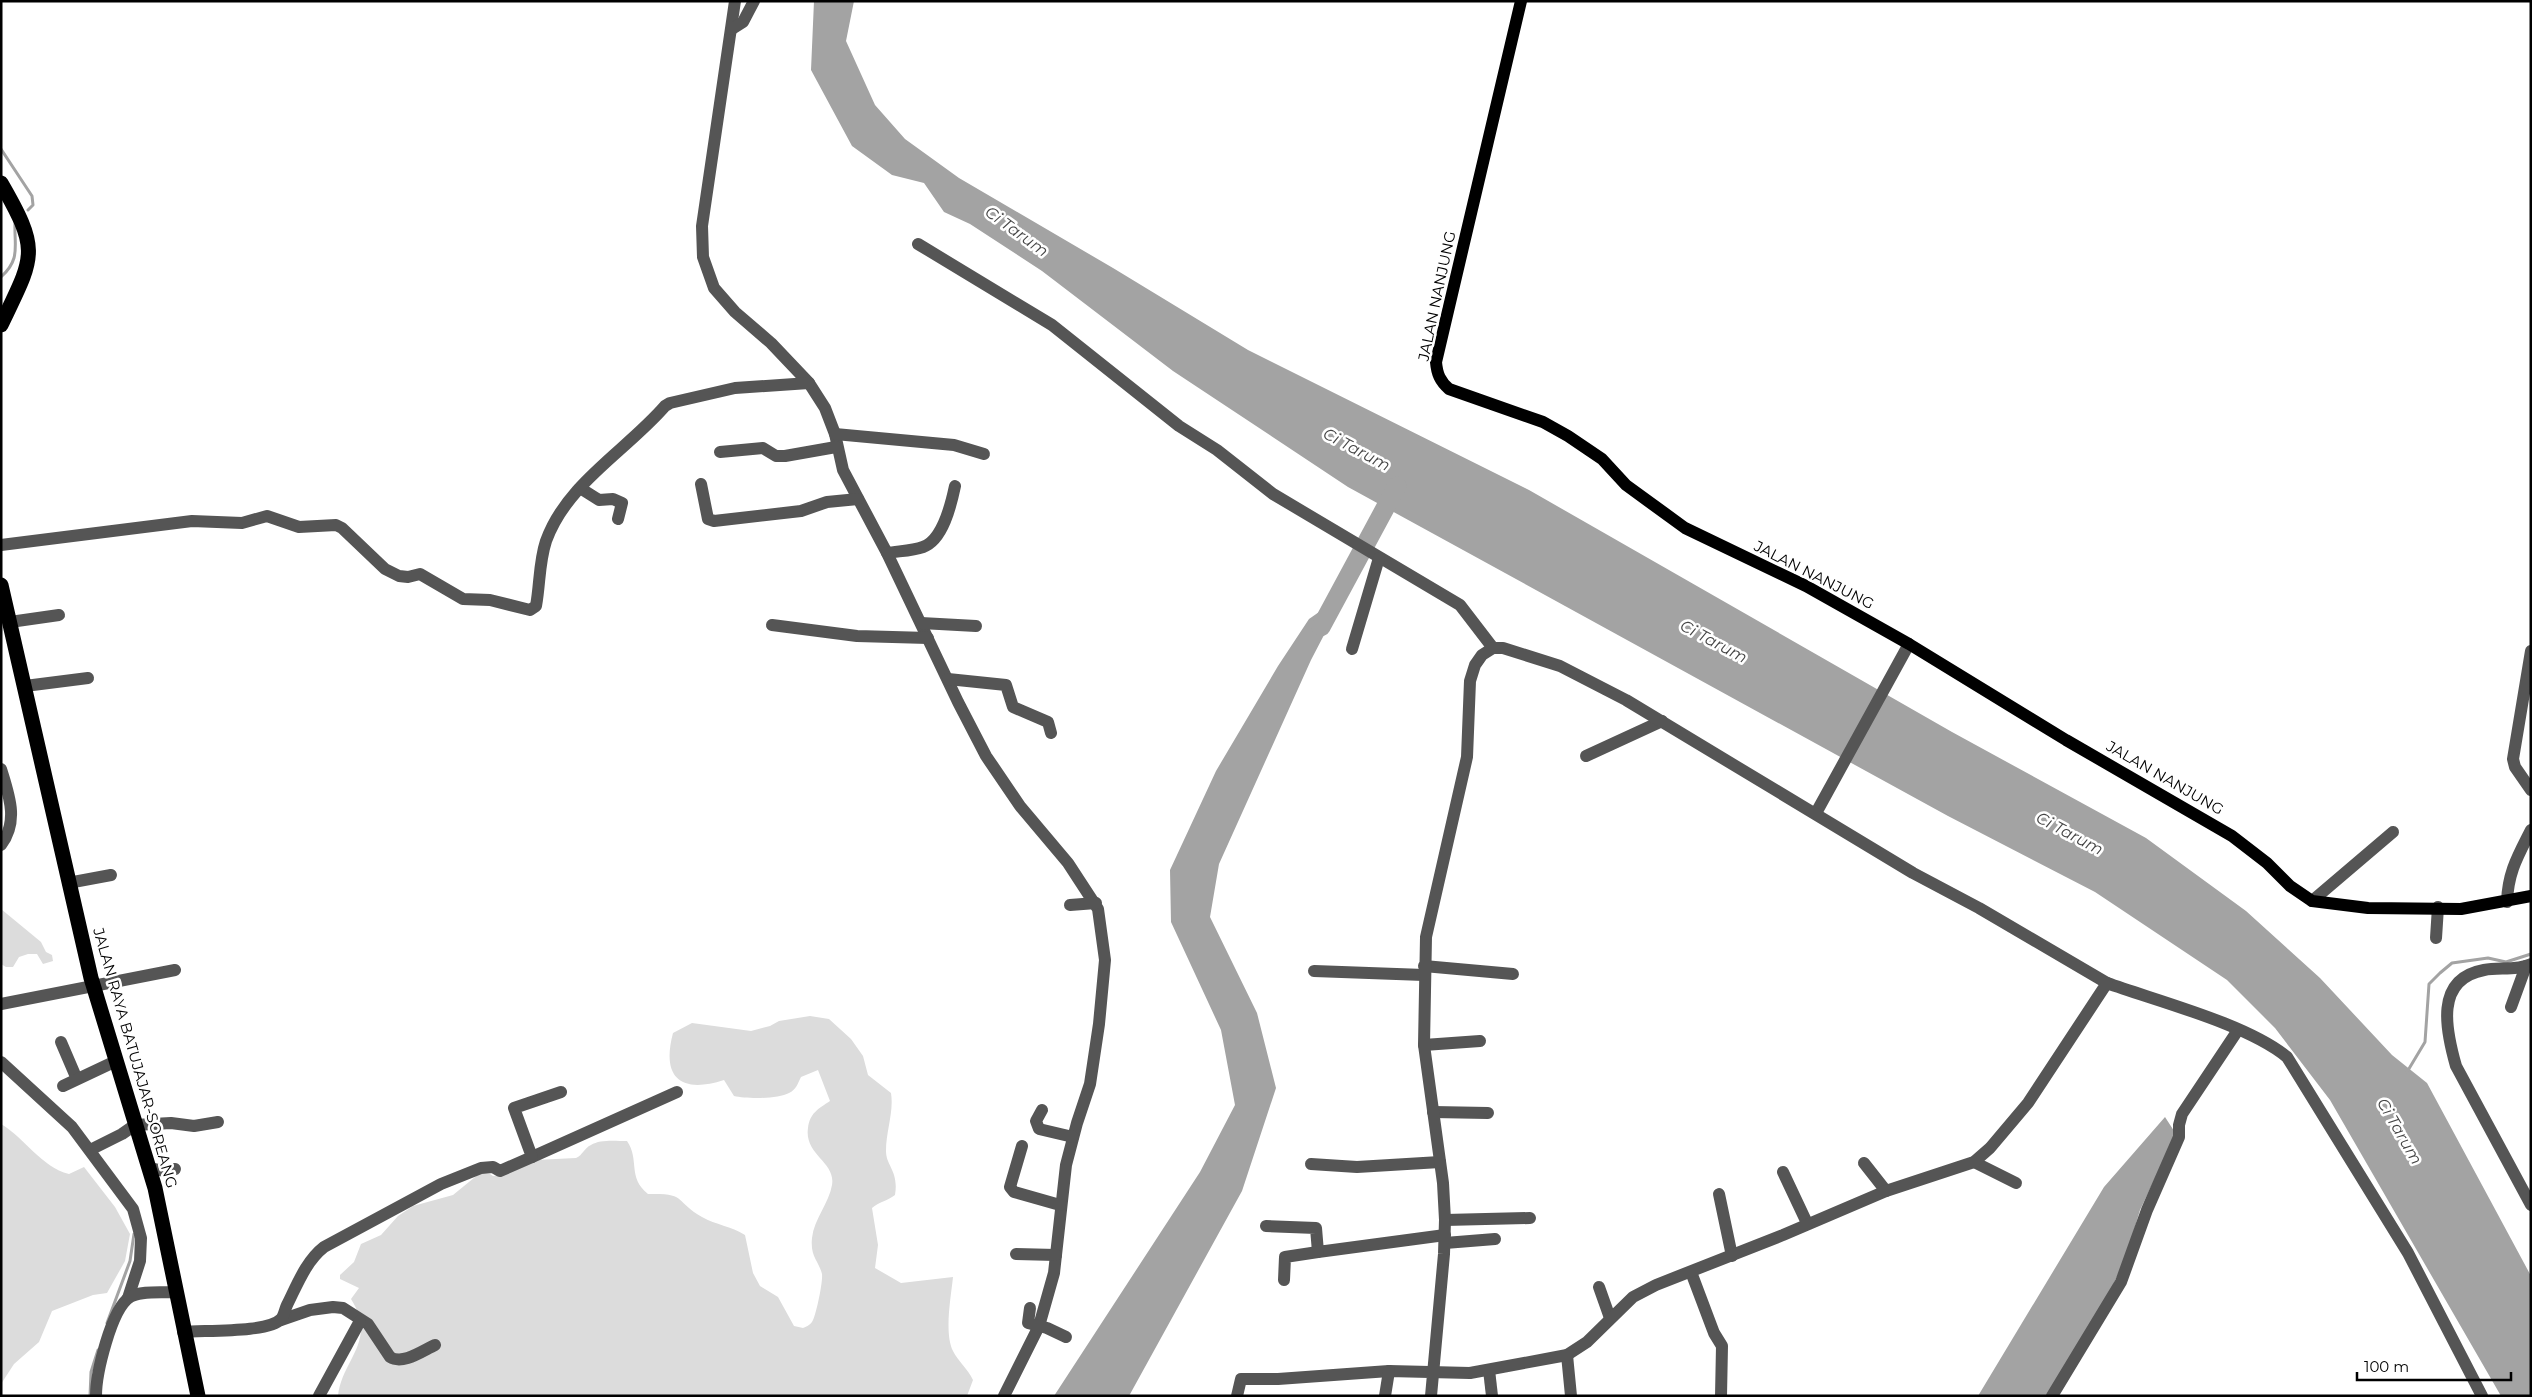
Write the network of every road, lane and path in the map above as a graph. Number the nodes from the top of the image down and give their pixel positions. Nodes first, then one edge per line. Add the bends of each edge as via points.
1 (735, 1) edge
2 (754, 1) edge
3 (1521, 1) edge
4 (732, 28) junction
5 (1, 183) edge
6 (918, 244) dead end
7 (1, 325) edge
8 (809, 383) junction
9 (835, 434) junction
10 (836, 447) junction
11 (720, 452) dead end
12 (984, 454) dead end
13 (701, 484) dead end
14 (955, 486) dead end
15 (580, 488) junction
16 (858, 499) junction
17 (618, 520) dead end
18 (1, 545) edge
19 (887, 553) junction
20 (1379, 558) junction
21 (1, 584) edge
22 (59, 615) dead end
23 (10, 622) junction
24 (921, 623) junction
25 (772, 625) dead end
26 (976, 626) dead end
27 (928, 638) junction
28 (1909, 644) junction
29 (1493, 648) junction
30 (1352, 649) dead end
31 (2531, 651) edge
32 (88, 678) dead end
33 (948, 679) junction
34 (26, 686) junction
35 (1662, 721) junction
36 (1051, 733) dead end
37 (1586, 756) dead end
38 (1, 769) edge
39 (2531, 790) edge
40 (1816, 812) junction
41 (2531, 830) edge
42 (2393, 832) dead end
43 (1, 845) edge
44 (111, 875) dead end
45 (68, 883) junction
46 (2531, 896) edge
47 (2312, 900) junction
48 (2507, 902) junction
49 (1096, 903) junction
50 (1070, 905) dead end
51 (2438, 908) junction
52 (2436, 938) dead end
53 (2528, 966) edge
54 (175, 970) dead end
55 (1424, 970) junction
56 (1314, 971) dead end
57 (1513, 974) dead end
58 (2107, 983) junction
59 (93, 984) junction
60 (1, 1004) edge
61 (2510, 1007) dead end
62 (2238, 1030) junction
63 (1480, 1041) dead end
64 (61, 1042) dead end
65 (1424, 1045) junction
66 (116, 1061) junction
67 (1, 1062) edge
68 (76, 1077) junction
69 (63, 1086) dead end
70 (561, 1092) dead end
71 (677, 1092) dead end
72 (1042, 1110) dead end
73 (1433, 1112) junction
74 (1488, 1113) dead end
75 (218, 1122) dead end
76 (135, 1125) junction
77 (1073, 1137) junction
78 (1022, 1146) dead end
79 (90, 1150) junction
80 (532, 1157) junction
81 (1440, 1162) junction
82 (1974, 1162) junction
83 (1311, 1164) dead end
84 (1864, 1164) dead end
85 (150, 1168) junction
86 (175, 1169) dead end
87 (1782, 1172) dead end
88 (2016, 1183) dead end
89 (1886, 1192) junction
90 (1719, 1194) dead end
91 (1060, 1205) junction
92 (2531, 1205) edge
93 (1530, 1218) dead end
94 (1445, 1220) junction
95 (1807, 1223) junction
96 (1266, 1226) dead end
97 (1445, 1239) junction
98 (1495, 1239) dead end
99 (1318, 1252) junction
100 (1016, 1254) dead end
101 (1056, 1255) junction
102 (1732, 1256) junction
103 (1690, 1272) junction
104 (1284, 1280) dead end
105 (1599, 1287) dead end
106 (176, 1292) junction
107 (128, 1298) junction
108 (1044, 1312) junction
109 (1610, 1318) junction
110 (281, 1320) junction
111 (360, 1321) junction
112 (1039, 1326) junction
113 (183, 1332) junction
114 (1066, 1337) dead end
115 (435, 1345) dead end
116 (1567, 1355) junction
117 (1489, 1370) junction
118 (1389, 1371) junction
119 (1433, 1372) junction
120 (96, 1396) edge
121 (198, 1396) edge
122 (319, 1396) edge
123 (1004, 1396) edge
124 (1237, 1396) edge
125 (1385, 1396) edge
126 (1431, 1396) edge
127 (1492, 1396) edge
128 (1571, 1396) edge
129 (1721, 1396) edge
130 (2052, 1396) edge
131 (2482, 1396) edge

1 - 4 street
2 - 4 street via 743,22
3 - 28 main road, JALAN NANJUNG via 1438,354 1437,373 1442,382 1448,389 1543,422 1586,446 1626,484 1684,528 1806,586
4 - 8 street via 704,201 702,257 714,288
5 - 7 highway via 19,213 29,247 26,272
6 - 20 street via 1052,324 1179,426 1217,450 1274,494
8 - 9 street
8 - 15 street via 735,388 670,403
9 - 10 street
9 - 12 street via 954,445
10 - 11 street via 785,456 776,456 763,448
10 - 16 street via 843,470
13 - 16 street via 708,519 714,521 801,512 827,502
14 - 19 street via 947,514 933,540 923,547
15 - 17 street via 599,500 613,499 622,503
15 - 18 street via 558,516 546,541 540,563 536,606 530,610 498,601 463,599 420,574 399,576 377,564 352,537 336,526 299,526 267,516 242,523 192,521
16 - 19 street
19 - 24 street
20 - 29 street via 1460,605
20 - 30 street
21 - 23 highway, JALAN RAYA BATUJAJAR-SOREANG
22 - 23 street
23 - 34 highway, JALAN RAYA BATUJAJAR-SOREANG
24 - 26 street
24 - 27 street
25 - 27 street via 857,636
27 - 33 street
28 - 40 street
28 - 47 main road, JALAN NANJUNG via 2232,836 2290,886
29 - 35 street via 1503,648 1560,666
29 - 55 street via 1475,665 1470,681 1467,757 1429,916
31 - 39 street via 2513,759
32 - 34 street
33 - 36 street via 1006,686 1013,707 1048,722
33 - 49 street via 986,756 1024,811
34 - 45 highway, JALAN RAYA BATUJAJAR-SOREANG
35 - 37 street
35 - 40 street
38 - 43 street via 12,809 9,834
40 - 58 street via 1913,873
41 - 48 street via 2507,883
42 - 47 street
44 - 45 street
45 - 59 highway, JALAN RAYA BATUJAJAR-SOREANG
46 - 48 main road, JALAN NANJUNG
47 - 51 main road, JALAN NANJUNG via 2368,908
48 - 51 main road, JALAN NANJUNG via 2461,909
49 - 50 street
49 - 77 street via 1105,960 1099,1024 1090,1084
51 - 52 street
53 - 61 street
53 - 92 street via 2485,970 2461,979 2449,997 2447,1018 2456,1066
54 - 59 street
55 - 56 street
55 - 57 street
55 - 65 street
58 - 62 street
58 - 82 street via 2028,1103
59 - 60 street
59 - 66 highway, JALAN RAYA BATUJAJAR-SOREANG
62 - 130 street via 2182,1114 2178,1125 2179,1137 2147,1210 2121,1282
62 - 131 street via 2287,1057 2408,1253
63 - 65 street
64 - 68 street
65 - 73 street
66 - 68 street
66 - 76 highway, JALAN RAYA BATUJAJAR-SOREANG
67 - 79 street via 72,1127
68 - 69 street
70 - 80 street via 514,1108
71 - 80 street
72 - 77 street via 1036,1121 1039,1129
73 - 74 street
73 - 81 street
75 - 76 street via 194,1126 171,1123
76 - 79 street
76 - 85 highway, JALAN RAYA BATUJAJAR-SOREANG
77 - 91 street
78 - 91 street via 1010,1187 1014,1192
79 - 107 street via 133,1209 138,1226 140,1261
80 - 110 street via 500,1171 493,1167 481,1168 441,1184 324,1247 309,1262
81 - 83 street via 1357,1166
81 - 94 street
82 - 88 street
82 - 89 street
84 - 89 street
85 - 86 street
85 - 106 highway, JALAN RAYA BATUJAJAR-SOREANG
87 - 95 street
89 - 95 street
90 - 102 street
91 - 101 street
93 - 94 street
94 - 97 street
95 - 102 street
96 - 99 street via 1316,1228
97 - 98 street
97 - 99 street
97 - 119 street
99 - 104 street via 1285,1257
100 - 101 street
101 - 108 street
102 - 103 street
103 - 109 street via 1633,1297
103 - 129 street via 1722,1346
105 - 109 street
106 - 107 street
106 - 113 highway, JALAN RAYA BATUJAJAR-SOREANG
107 - 120 street via 104,1347
108 - 112 street
108 - 112 street via 1026,1307 1028,1323
109 - 116 street via 1587,1342
110 - 111 street via 310,1310 338,1307
110 - 113 street via 265,1327 242,1330
111 - 115 street via 368,1324 395,1360
111 - 122 street
112 - 114 street
112 - 123 street
113 - 121 highway, JALAN RAYA BATUJAJAR-SOREANG
116 - 117 street
116 - 128 street
117 - 119 street via 1451,1374
117 - 127 street
118 - 119 street
118 - 124 street via 1241,1379
118 - 125 street
119 - 126 street

